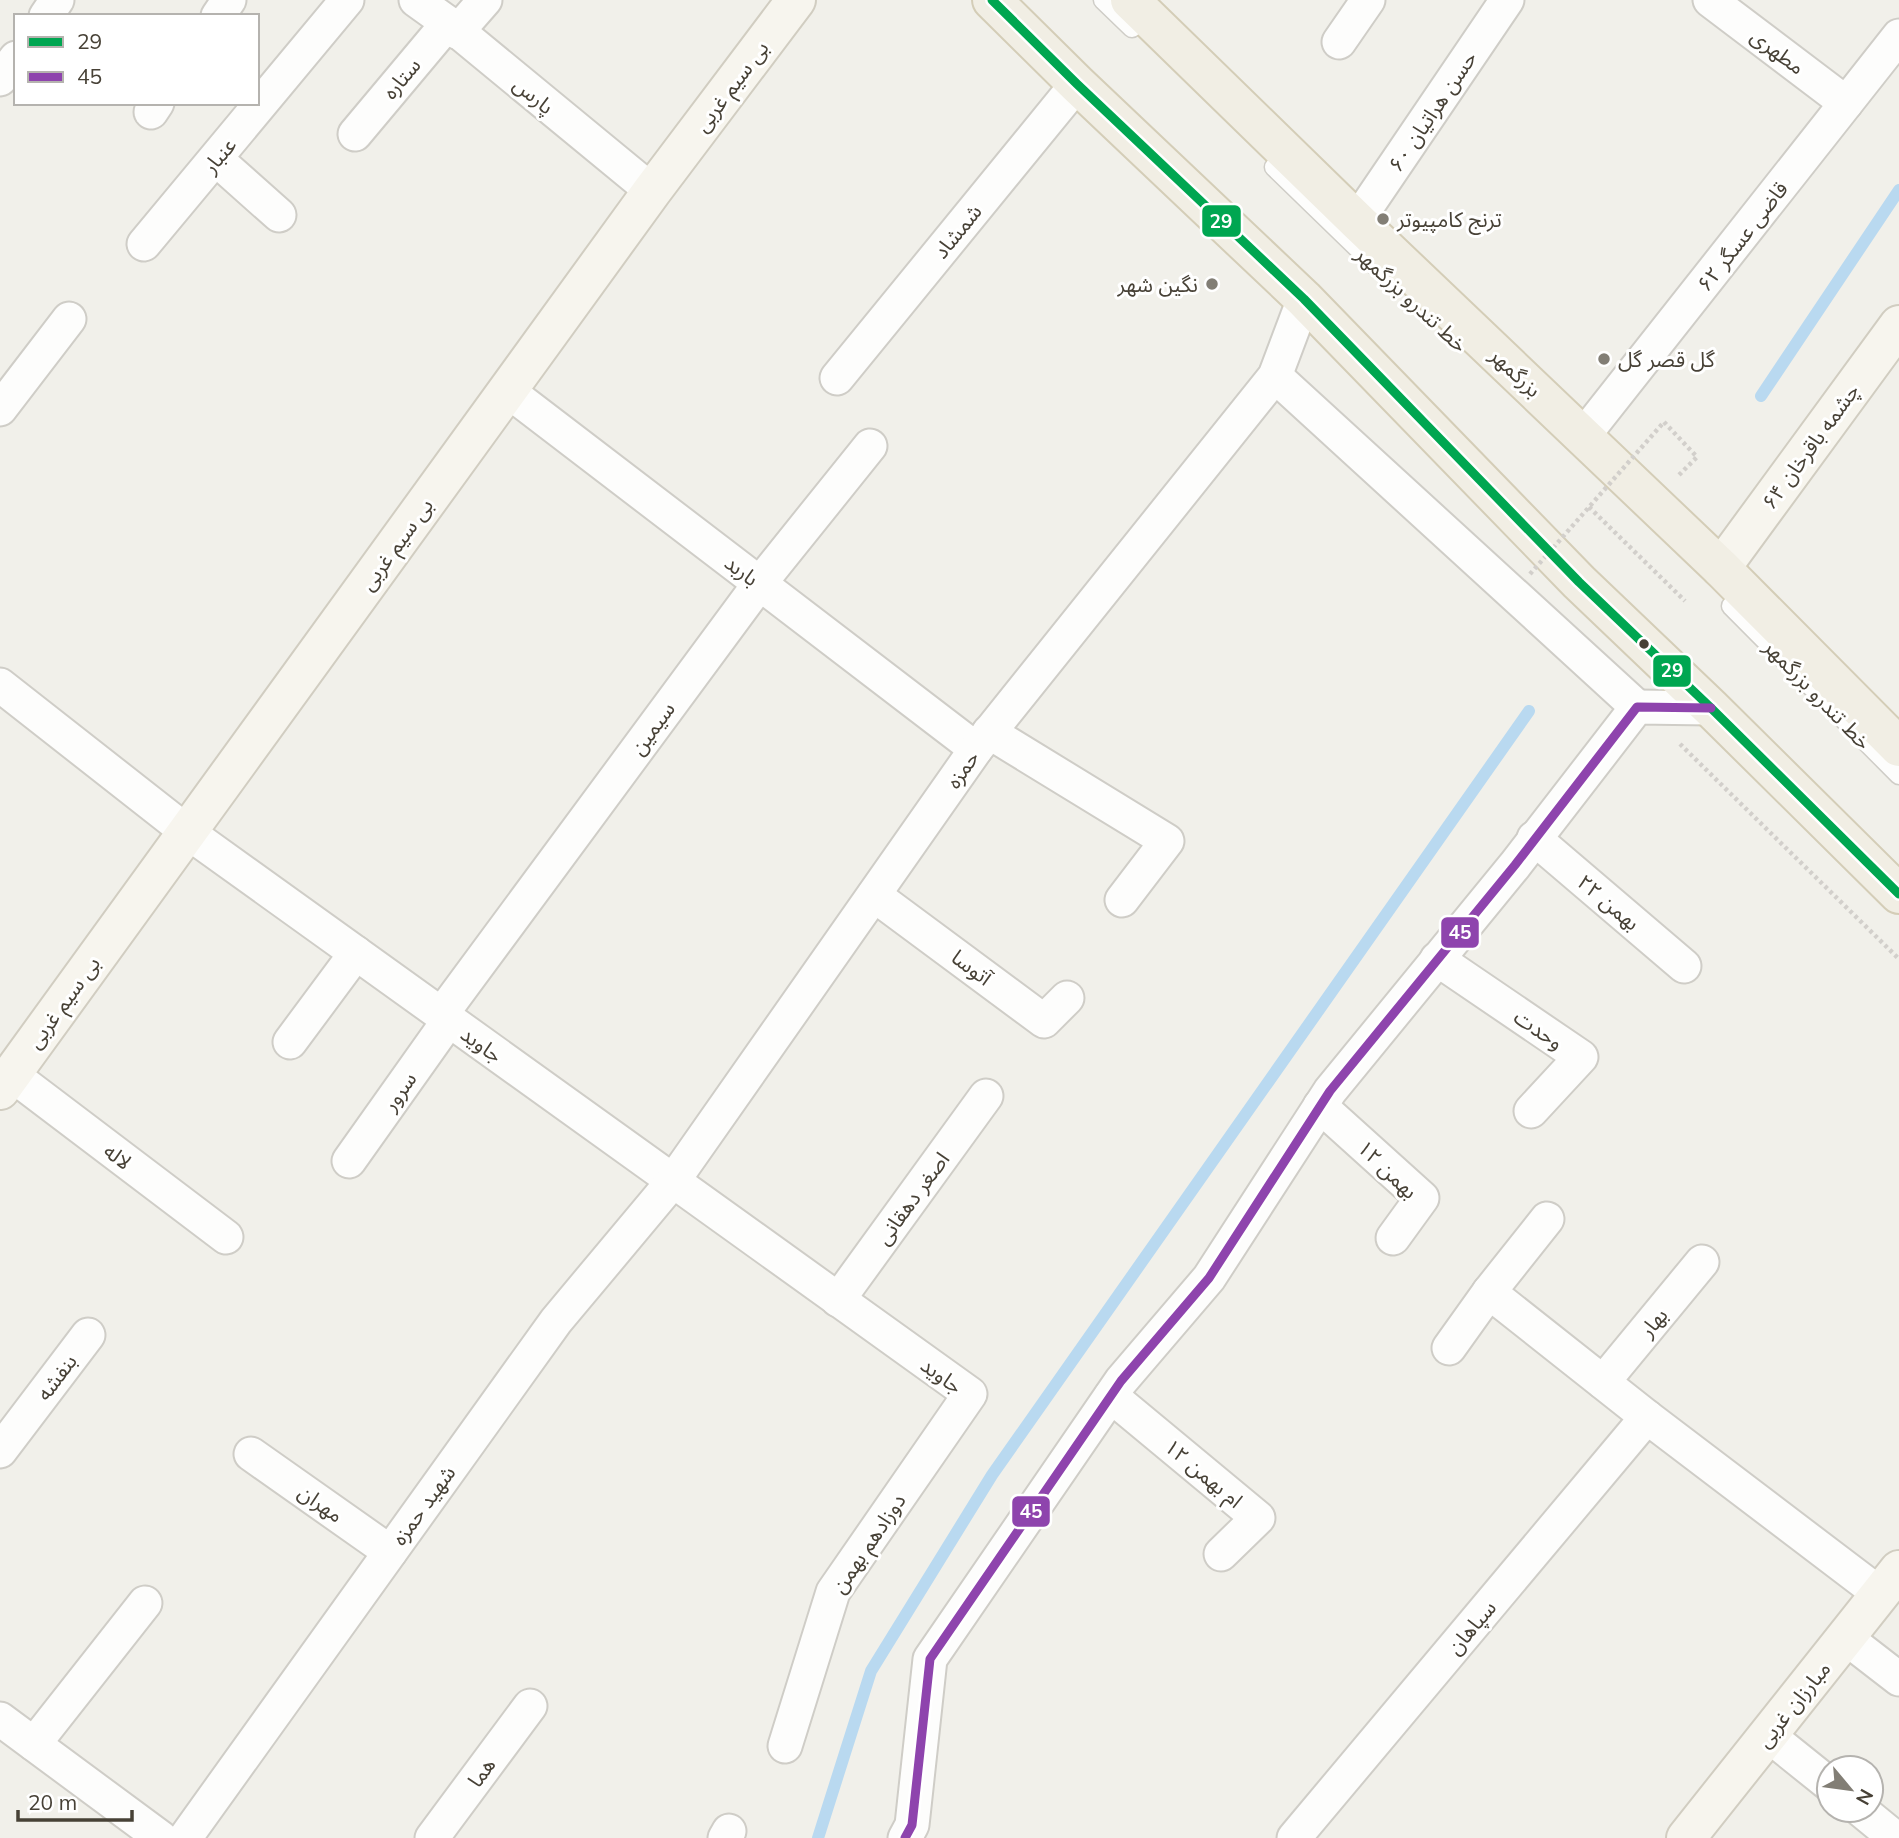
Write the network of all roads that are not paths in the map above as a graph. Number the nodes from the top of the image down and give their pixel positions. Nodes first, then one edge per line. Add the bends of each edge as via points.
1 (347, 0) edge
2 (416, 0) edge
3 (485, 0) edge
4 (796, 0) edge
5 (992, 0) edge
6 (1103, 0) edge
7 (1130, 0) edge
8 (1368, 0) edge
9 (1507, 0) edge
10 (1710, 0) edge
11 (452, 28) junction
12 (1899, 36) edge
13 (1142, 38) dead end
14 (1339, 42) dead end
15 (14, 61) edge
16 (0, 79) edge
17 (1077, 84) junction
18 (1846, 103) junction
19 (355, 134) dead end
20 (1258, 152) dead end
21 (216, 159) junction
22 (652, 191) junction
23 (279, 215) dead end
24 (1357, 221) junction
25 (144, 244) dead end
26 (1386, 275) dead end
27 (1304, 299) junction
28 (69, 319) dead end
29 (1899, 325) edge
30 (1486, 368) dead end
31 (1275, 376) junction
32 (837, 378) dead end
33 (508, 391) junction
34 (0, 408) edge
35 (1584, 435) junction
36 (870, 446) dead end
37 (1640, 515) dead end
38 (1719, 579) junction
39 (760, 583) junction
40 (0, 685) edge
41 (1640, 707) junction
42 (1711, 708) junction
43 (983, 740) junction
44 (1897, 748) edge
45 (186, 831) junction
46 (1534, 838) junction
47 (1899, 894) edge
48 (874, 895) junction
49 (1122, 900) dead end
50 (356, 953) junction
51 (1437, 959) junction
52 (1684, 966) dead end
53 (1067, 998) dead end
54 (445, 1018) junction
55 (290, 1042) dead end
56 (6, 1082) edge
57 (986, 1096) dead end
58 (1320, 1106) junction
59 (1531, 1111) dead end
60 (349, 1161) dead end
61 (673, 1181) junction
62 (1547, 1219) dead end
63 (226, 1237) dead end
64 (1393, 1238) dead end
65 (1702, 1262) dead end
66 (1489, 1292) junction
67 (838, 1300) junction
68 (88, 1335) dead end
69 (1449, 1348) dead end
70 (1603, 1382) junction
71 (970, 1394) joint
72 (1111, 1396) junction
73 (12, 1411) edge
74 (1647, 1417) junction
75 (0, 1451) edge
76 (251, 1454) dead end
77 (390, 1552) junction
78 (1221, 1554) dead end
79 (1890, 1582) edge
80 (145, 1603) dead end
81 (1846, 1638) junction
82 (1899, 1679) edge
83 (530, 1706) dead end
84 (0, 1719) edge
85 (1768, 1735) junction
86 (34, 1744) junction
87 (785, 1746) dead end
88 (1815, 1773) edge
89 (1878, 1824) edge
90 (914, 1834) edge
91 (1894, 1837) edge
92 (161, 1838) edge
93 (185, 1838) edge
94 (432, 1838) edge
95 (1294, 1838) edge
96 (1686, 1838) edge

1 - 21 street, عنبار
2 - 11 street, پارس
3 - 11 street, ستاره
4 - 22 street, بی سیم غربی
5 - 17 main road
6 - 13 lane
7 - 24 main road, بزرگمهر
8 - 14 street
9 - 24 street, حسن هراتیان ۶۰
10 - 18 street, مطهری
11 - 19 street, ستاره
11 - 22 street, پارس
12 - 18 street, قاضی عسگر ۶۲
15 - 16 street
17 - 27 main road
17 - 32 street, شمشاد
18 - 35 street, قاضی عسگر ۶۲
20 - 26 lane, خط تندرو بزرگمهر
21 - 23 street
21 - 25 street, عنبار
22 - 33 street, بی سیم غربی
24 - 35 main road, بزرگمهر
27 - 31 street, حمزه
27 - 42 main road via 1579,582
28 - 34 street
29 - 38 street, چشمه باقرخان ۶۴
30 - 37 lane, خط تندرو بزرگمهر
31 - 41 street
31 - 43 street, حمزه
33 - 39 street, باربد
33 - 45 street, بی سیم غربی
35 - 38 main road, بزرگمهر
36 - 39 street, سیمین
38 - 44 main road, بزرگمهر
39 - 43 street, باربد
39 - 54 street, سیمین
40 - 45 street, جاوید
41 - 42 street
41 - 46 street
42 - 47 main road
43 - 48 street, حمزه
43 - 49 street via 1167,841
45 - 50 street, جاوید
45 - 56 street, بی سیم غربی
46 - 51 street
46 - 52 street, ۲۲ بهمن
48 - 53 street, آتوسا via 1044,1021
48 - 61 street, حمزه
50 - 54 street, جاوید
50 - 55 street
51 - 58 street
51 - 59 street, وحدت via 1581,1057
54 - 60 street, سرور
54 - 61 street, جاوید
56 - 63 street, لاله
57 - 67 street, اصغر دهقانی
58 - 64 street, ۱۲ بهمن via 1422,1198
58 - 72 street via 1209,1278
61 - 67 street, جاوید
61 - 77 street, شهید حمزه via 556,1321
62 - 66 street
65 - 70 street, بهار
66 - 69 street
66 - 70 street
67 - 71 street, جاوید
68 - 73 street, بنفشه
70 - 74 street
71 - 87 street, دوزادهم بهمن via 833,1592
72 - 78 street, ۱۲ ام بهمن via 1258,1518
72 - 90 street via 930,1659
73 - 75 street, بنفشه
74 - 79 street
74 - 95 street, سپاهان
76 - 77 street, مهران
77 - 93 street, شهید حمزه
79 - 81 street, مبارزان غربی
80 - 86 street
81 - 82 street
81 - 85 street, مبارزان غربی
83 - 94 street, هما
84 - 86 street
85 - 88 street
85 - 96 street, مبارزان غربی
86 - 92 street
89 - 91 street

